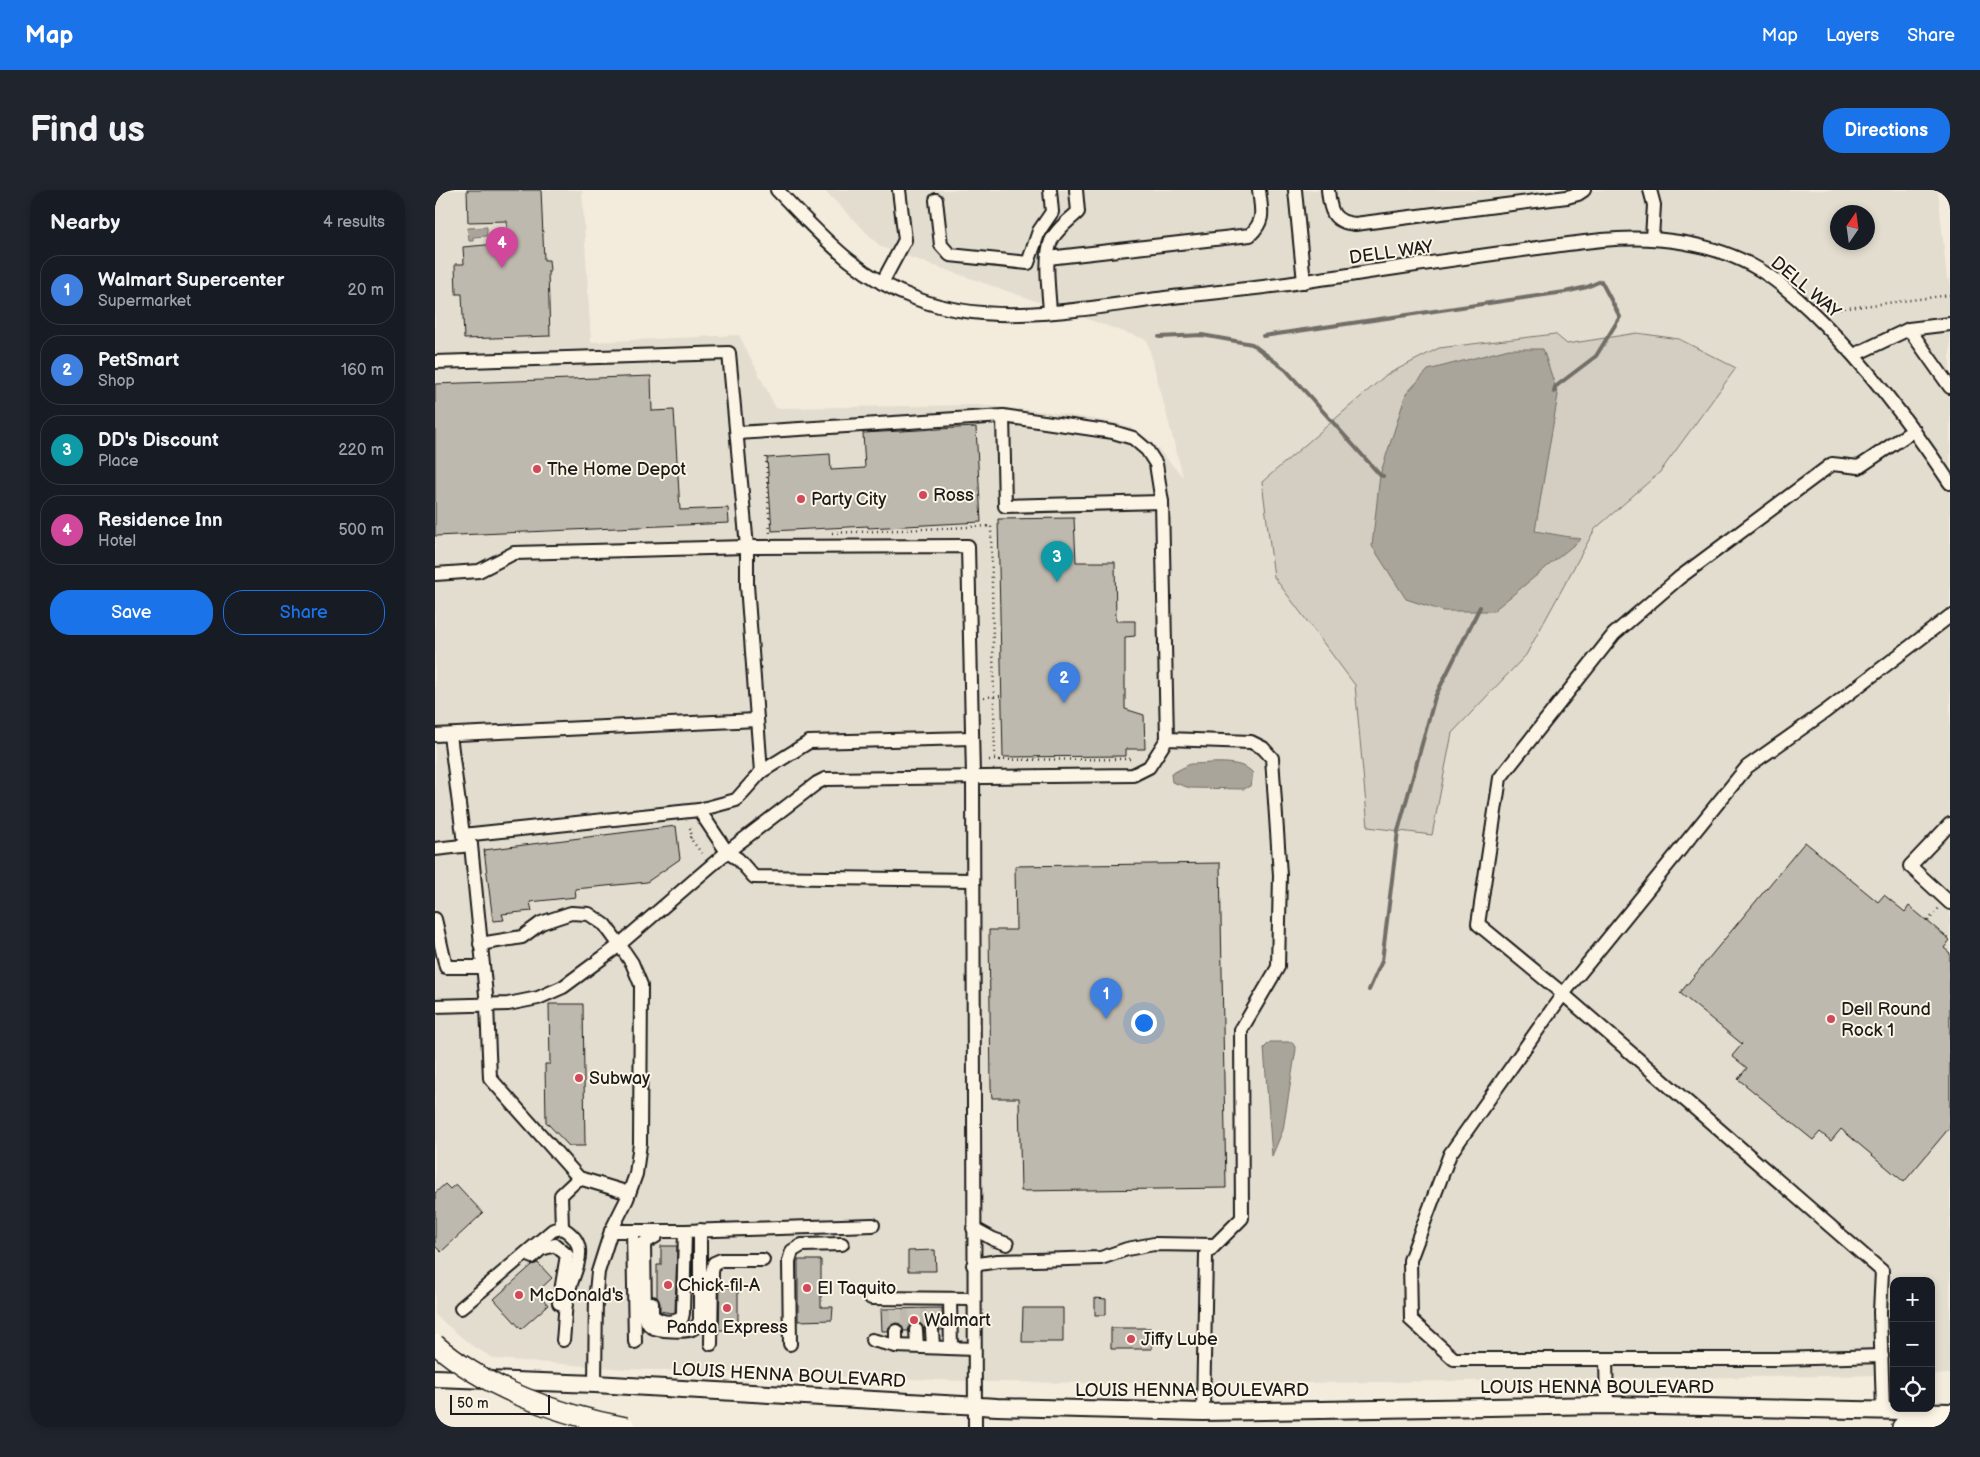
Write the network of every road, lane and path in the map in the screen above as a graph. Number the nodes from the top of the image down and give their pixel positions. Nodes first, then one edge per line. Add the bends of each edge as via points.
1 (768, 190) edge
2 (777, 190) edge
3 (899, 190) edge
4 (1050, 190) edge
5 (1076, 190) edge
6 (1259, 190) edge
7 (1295, 190) edge
8 (1328, 190) edge
9 (1584, 190) edge
10 (1650, 190) edge
11 (936, 200) dead end
12 (795, 208) junction
13 (1652, 238) junction
14 (1048, 258) junction
15 (1304, 282) junction
16 (882, 284) junction
17 (1950, 295) edge
18 (1840, 309) dead end
19 (1050, 312) junction
20 (1950, 324) edge
21 (1909, 329) junction
22 (1854, 355) junction
23 (435, 362) edge
24 (1950, 387) edge
25 (1003, 416) junction
26 (1914, 430) junction
27 (737, 433) junction
28 (766, 457) dead end
29 (1950, 483) edge
30 (1162, 502) junction
31 (828, 533) dead end
32 (770, 535) dead end
33 (747, 547) junction
34 (435, 574) edge
35 (1950, 616) edge
36 (995, 696) junction
37 (1002, 696) dead end
38 (981, 698) dead end
39 (757, 720) junction
40 (435, 735) edge
41 (450, 735) junction
42 (972, 738) junction
43 (1167, 739) junction
44 (982, 760) dead end
45 (995, 760) junction
46 (1130, 760) dead end
47 (761, 772) junction
48 (973, 776) junction
49 (699, 810) junction
50 (1950, 824) edge
51 (690, 828) dead end
52 (467, 840) junction
53 (435, 849) edge
54 (727, 852) junction
55 (703, 855) dead end
56 (973, 880) junction
57 (1950, 903) edge
58 (435, 919) edge
59 (480, 944) junction
60 (619, 944) junction
61 (483, 967) junction
62 (1563, 994) junction
63 (487, 1005) junction
64 (435, 1006) edge
65 (579, 1178) junction
66 (629, 1193) junction
67 (873, 1225) dead end
68 (562, 1228) junction
69 (973, 1228) junction
70 (611, 1230) junction
71 (700, 1230) junction
72 (633, 1231) junction
73 (685, 1231) junction
74 (661, 1233) junction
75 (842, 1244) dead end
76 (1007, 1244) dead end
77 (1215, 1245) junction
78 (763, 1260) dead end
79 (973, 1265) junction
80 (871, 1298) dead end
81 (951, 1299) junction
82 (974, 1299) junction
83 (916, 1330) tunnel mouth
84 (932, 1330) tunnel mouth
85 (896, 1331) tunnel mouth
86 (872, 1340) dead end
87 (635, 1342) dead end
88 (435, 1344) edge
89 (711, 1344) dead end
90 (790, 1344) dead end
91 (896, 1346) junction
92 (917, 1346) junction
93 (933, 1347) junction
94 (951, 1348) junction
95 (974, 1349) junction
96 (1882, 1356) junction
97 (1606, 1359) junction
98 (435, 1378) edge
99 (595, 1384) junction
100 (1607, 1405) junction
101 (975, 1406) junction
102 (1883, 1410) junction
103 (1203, 1412) junction
104 (1950, 1412) edge
105 (1950, 1418) edge
106 (625, 1427) edge
107 (975, 1427) edge
108 (1902, 1427) edge

1 - 12 street
2 - 12 street, DELL WAY
3 - 16 street via 905,240
4 - 11 street via 1052,212 1039,230 1028,263 950,255 941,245
5 - 14 street via 1078,212 1051,240
6 - 14 street via 1262,217 1258,228 1250,235
7 - 15 street
8 - 9 street via 1330,209 1335,216 1355,224 1567,197
10 - 13 street via 1654,205
12 - 16 street, DELL WAY via 843,257
13 - 15 street, DELL WAY via 1579,242
13 - 22 street, DELL WAY via 1726,254 1759,270 1808,308
14 - 19 street
15 - 19 street, DELL WAY
16 - 19 street, DELL WAY via 957,311 1003,316
17 - 18 path
20 - 21 street
21 - 22 street
21 - 24 street
22 - 26 street, DELL WAY
23 - 27 street via 729,353
25 - 27 street
25 - 30 street via 1113,432 1133,438 1147,450 1156,464
25 - 30 street via 1005,506
26 - 29 street, DELL WAY
26 - 62 street via 1859,467 1832,464 1679,578 1614,634 1499,778 1478,924
27 - 33 street
28 - 32 path
30 - 43 street
31 - 36 path via 991,526
33 - 34 street via 514,553 479,571
33 - 39 street
33 - 42 street via 968,546
35 - 62 street via 1747,767
36 - 37 path
36 - 38 path
36 - 45 path
39 - 41 street
39 - 47 street
40 - 41 street
41 - 52 street
42 - 47 street via 809,742
42 - 48 street
43 - 48 street via 1149,767 1133,775
43 - 77 street via 1251,742 1272,758 1279,875 1278,967 1241,1030 1242,1218
44 - 45 path
45 - 46 path
47 - 49 street via 737,800
48 - 54 street via 825,779
48 - 56 street
49 - 52 street
49 - 54 street
50 - 57 street via 1910,866
51 - 55 path via 690,838
52 - 53 street
52 - 59 street
54 - 56 street via 754,877
54 - 60 street
56 - 69 street
58 - 61 street via 446,967
59 - 60 street via 522,937 541,922 571,913 589,914 605,925
59 - 61 street
60 - 63 street via 563,987 530,999
60 - 66 street via 641,985 640,1143 636,1174
61 - 63 street
62 - 96 street via 1882,1271
62 - 97 street via 1450,1154 1410,1260 1411,1320 1454,1359
63 - 64 street
63 - 65 street via 489,1078
65 - 66 street
65 - 68 street via 561,1195
66 - 70 street
67 - 71 street
68 - 68 street via 578,1241 579,1259 559,1340 559,1296 567,1256 555,1245 541,1249 464,1311 553,1230
69 - 76 street
69 - 79 street
70 - 72 street
70 - 99 street via 598,1272
71 - 73 street
71 - 74 street via 700,1320 691,1330 659,1330 647,1322 644,1243
72 - 74 street
72 - 87 street
73 - 74 street
73 - 74 street via 683,1313 676,1321 668,1322 657,1320 652,1315 652,1246
75 - 90 street via 802,1245 792,1251 789,1261
77 - 79 street via 1154,1244 1101,1258
77 - 103 street via 1205,1254
78 - 89 street via 721,1260 714,1263
79 - 82 street
80 - 81 street via 896,1304 932,1304
81 - 82 street
81 - 94 street
82 - 95 street
83 - 92 street
84 - 93 street
85 - 91 street
86 - 91 street
88 - 106 highway, bridge via 514,1393 558,1410
91 - 92 street
92 - 93 street
93 - 94 street
94 - 95 street
95 - 101 street
96 - 97 street
96 - 102 street
97 - 100 street
98 - 99 main road, LOUIS HENNA BOULEVARD
99 - 101 main road, LOUIS HENNA BOULEVARD
100 - 102 main road, LOUIS HENNA BOULEVARD
100 - 103 main road, LOUIS HENNA BOULEVARD
101 - 103 main road, LOUIS HENNA BOULEVARD
101 - 107 street
102 - 104 main road, LOUIS HENNA BOULEVARD
105 - 108 highway

